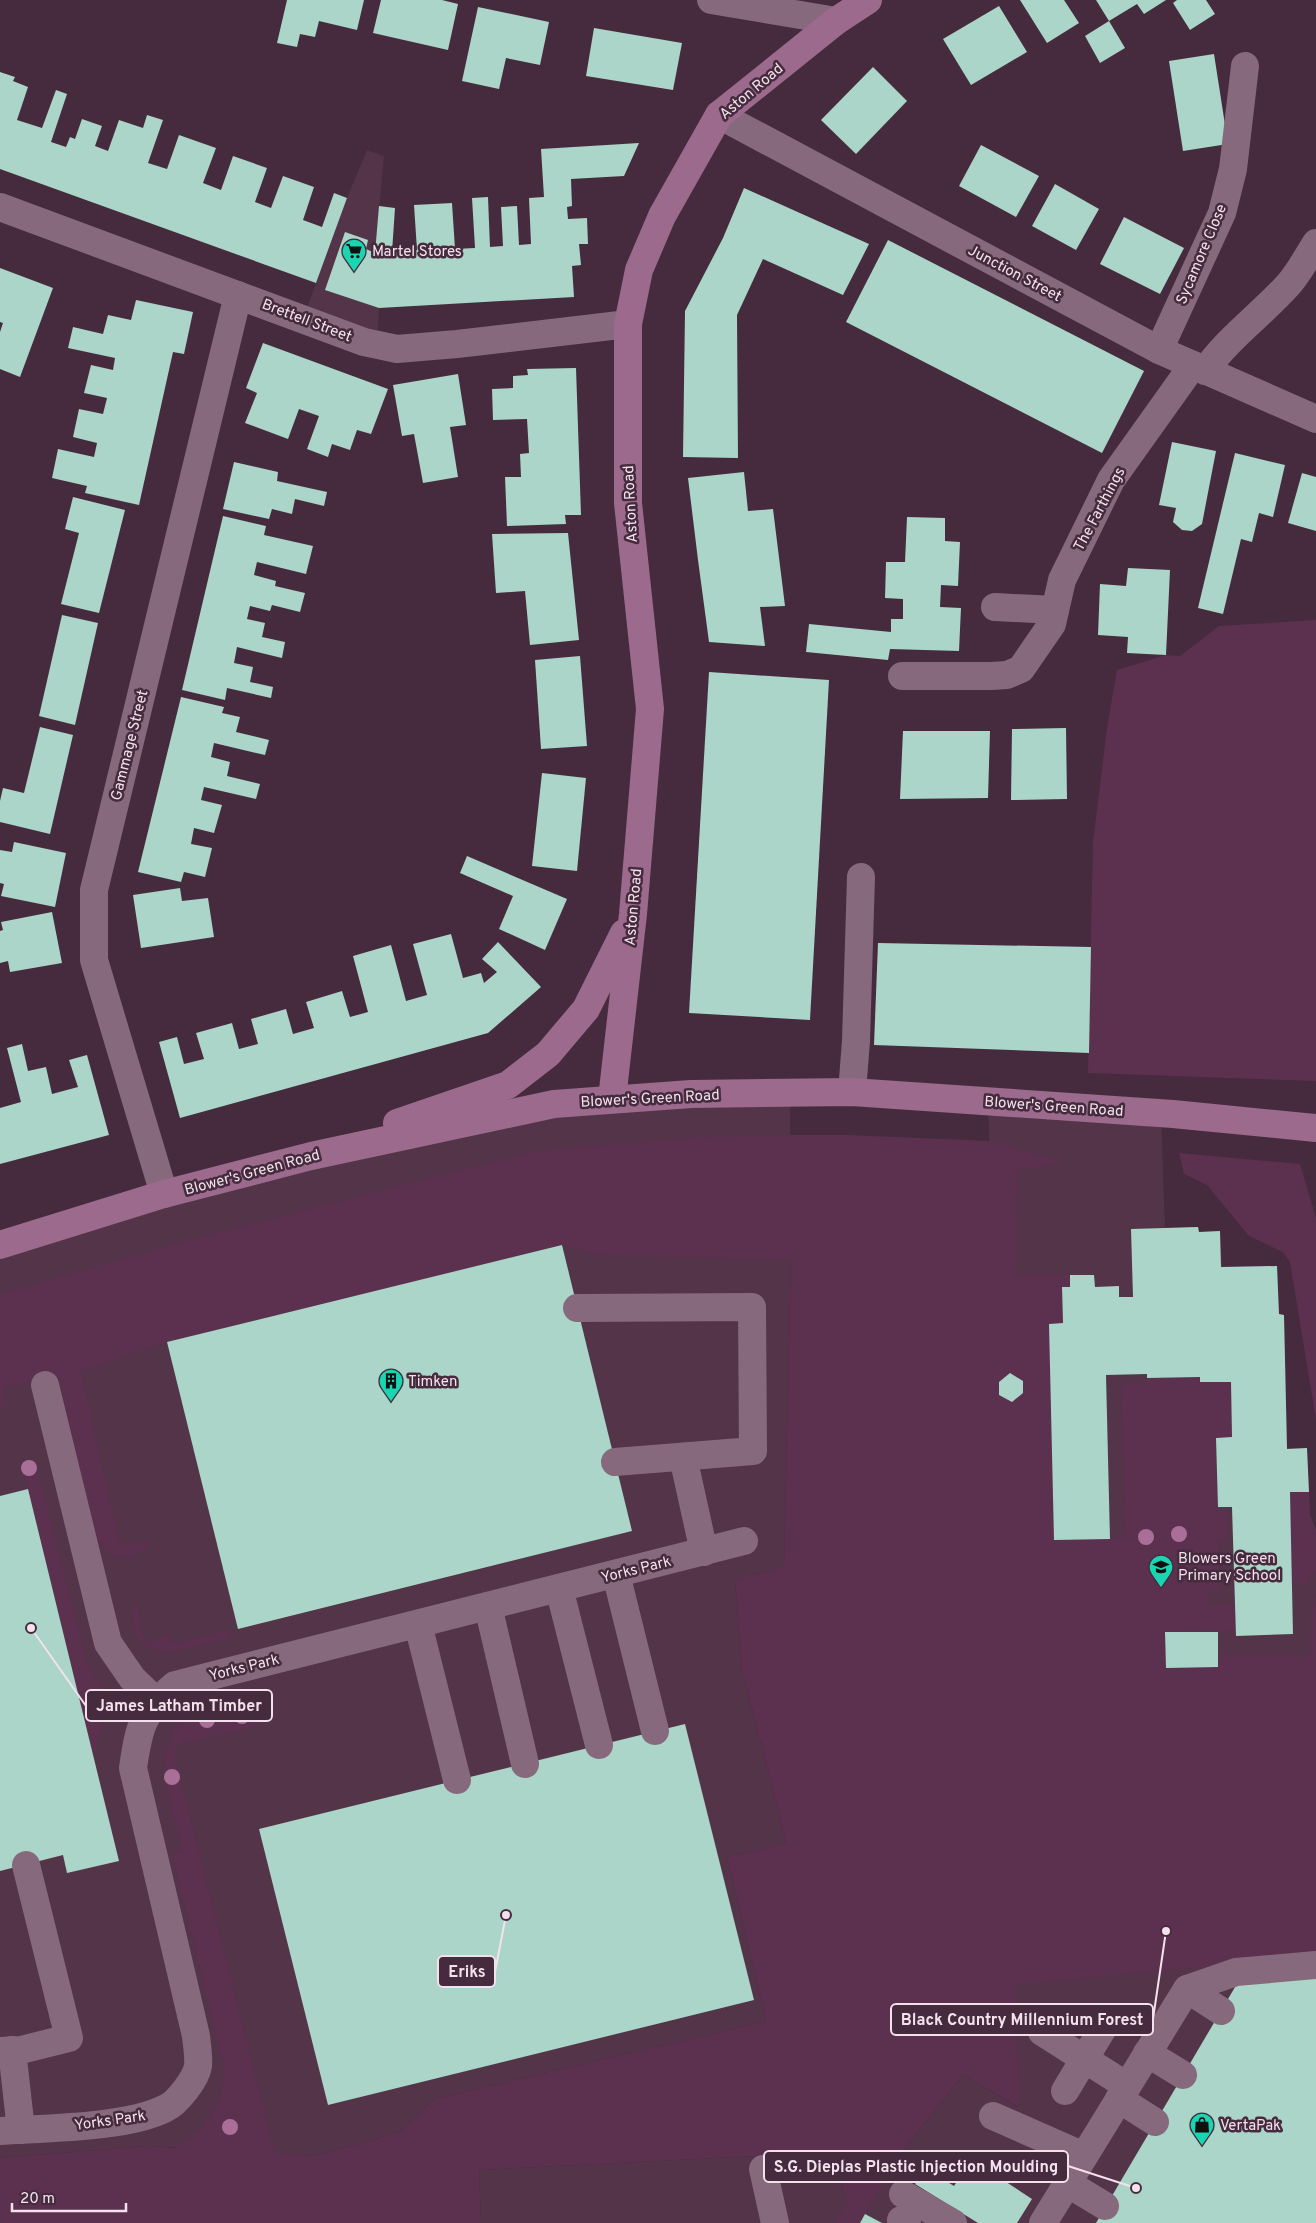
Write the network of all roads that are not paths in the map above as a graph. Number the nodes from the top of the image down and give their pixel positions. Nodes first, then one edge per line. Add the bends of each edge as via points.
1 (711, 0) edge
2 (868, 0) edge
3 (836, 21) junction
4 (1245, 66) dead end
5 (719, 115) junction
6 (0, 207) edge
7 (1316, 243) edge
8 (238, 295) junction
9 (628, 324) junction
10 (1159, 350) junction
11 (1199, 368) junction
12 (1316, 419) edge
13 (995, 607) dead end
14 (1055, 610) junction
15 (902, 676) dead end
16 (861, 877) dead end
17 (633, 914) junction
18 (852, 1092) junction
19 (612, 1100) junction
20 (1316, 1128) edge
21 (311, 1156) junction
22 (164, 1194) junction
23 (0, 1245) edge
24 (577, 1308) dead end
25 (45, 1385) dead end
26 (683, 1457) junction
27 (615, 1462) dead end
28 (744, 1541) dead end
29 (704, 1552) junction
30 (616, 1574) junction
31 (559, 1588) junction
32 (488, 1606) junction
33 (418, 1624) junction
34 (156, 1701) junction
35 (654, 1732) dead end
36 (599, 1745) dead end
37 (525, 1764) dead end
38 (456, 1780) dead end
39 (26, 1865) dead end
40 (1316, 1965) edge
41 (1187, 1989) junction
42 (1221, 2011) dead end
43 (1108, 2020) dead end
44 (1042, 2032) dead end
45 (6, 2051) edge
46 (1147, 2054) junction
47 (1084, 2059) junction
48 (1183, 2074) dead end
49 (1065, 2091) dead end
50 (1123, 2093) junction
51 (993, 2116) dead end
52 (1155, 2122) dead end
53 (11, 2131) edge
54 (1084, 2156) junction
55 (763, 2168) dead end
56 (1067, 2183) junction
57 (1105, 2206) dead end
58 (904, 2212) edge
59 (775, 2223) edge
60 (952, 2223) edge
61 (1043, 2223) edge

1 - 3 street
2 - 3 main road, Aston Road
3 - 5 main road, Aston Road
4 - 10 street, Sycamore Close via 1233,169 1222,213
5 - 9 main road, Aston Road via 662,216 639,270
5 - 10 street, Junction Street
6 - 8 street, Brettell Street
7 - 11 street, The Farthings via 1289,283 1248,326
8 - 9 street, Brettell Street via 364,342 397,349
8 - 22 street, Gammage Street via 94,890 94,960
9 - 17 main road, Aston Road via 628,503 650,708
10 - 11 street, Junction Street
11 - 12 street, Junction Street
11 - 14 street, The Farthings via 1111,480 1062,580
13 - 14 street
14 - 15 street, The Farthings via 1052,624 1021,669 1007,675
16 - 18 street
17 - 19 main road, Aston Road
17 - 21 main road via 586,1009 548,1054 508,1085
18 - 19 main road, Blower's Green Road via 691,1094
18 - 20 main road, Blower's Green Road via 1173,1114
19 - 21 main road, Blower's Green Road via 554,1104
21 - 22 main road, Blower's Green Road
22 - 23 main road, Blower's Green Road
24 - 26 street via 752,1307 753,1451
25 - 34 street via 108,1643 132,1678
26 - 27 street
26 - 29 street
28 - 29 street, Yorks Park
29 - 30 street, Yorks Park
30 - 31 street, Yorks Park
30 - 35 street
31 - 32 street, Yorks Park
31 - 36 street
32 - 33 street, Yorks Park
32 - 37 street
33 - 34 street, Yorks Park via 175,1685
33 - 38 street
34 - 53 street, Yorks Park via 138,1733 133,1768 196,2036 198,2068 188,2088 168,2108 144,2117
39 - 45 street via 69,2038
40 - 41 street via 1236,1972
41 - 42 street
41 - 46 street
43 - 47 street
44 - 47 street
45 - 53 street
46 - 48 street
46 - 50 street
47 - 49 street
47 - 50 street
50 - 52 street
50 - 54 street
51 - 54 street
54 - 56 street
55 - 59 street
56 - 57 street
56 - 61 street
58 - 60 street

